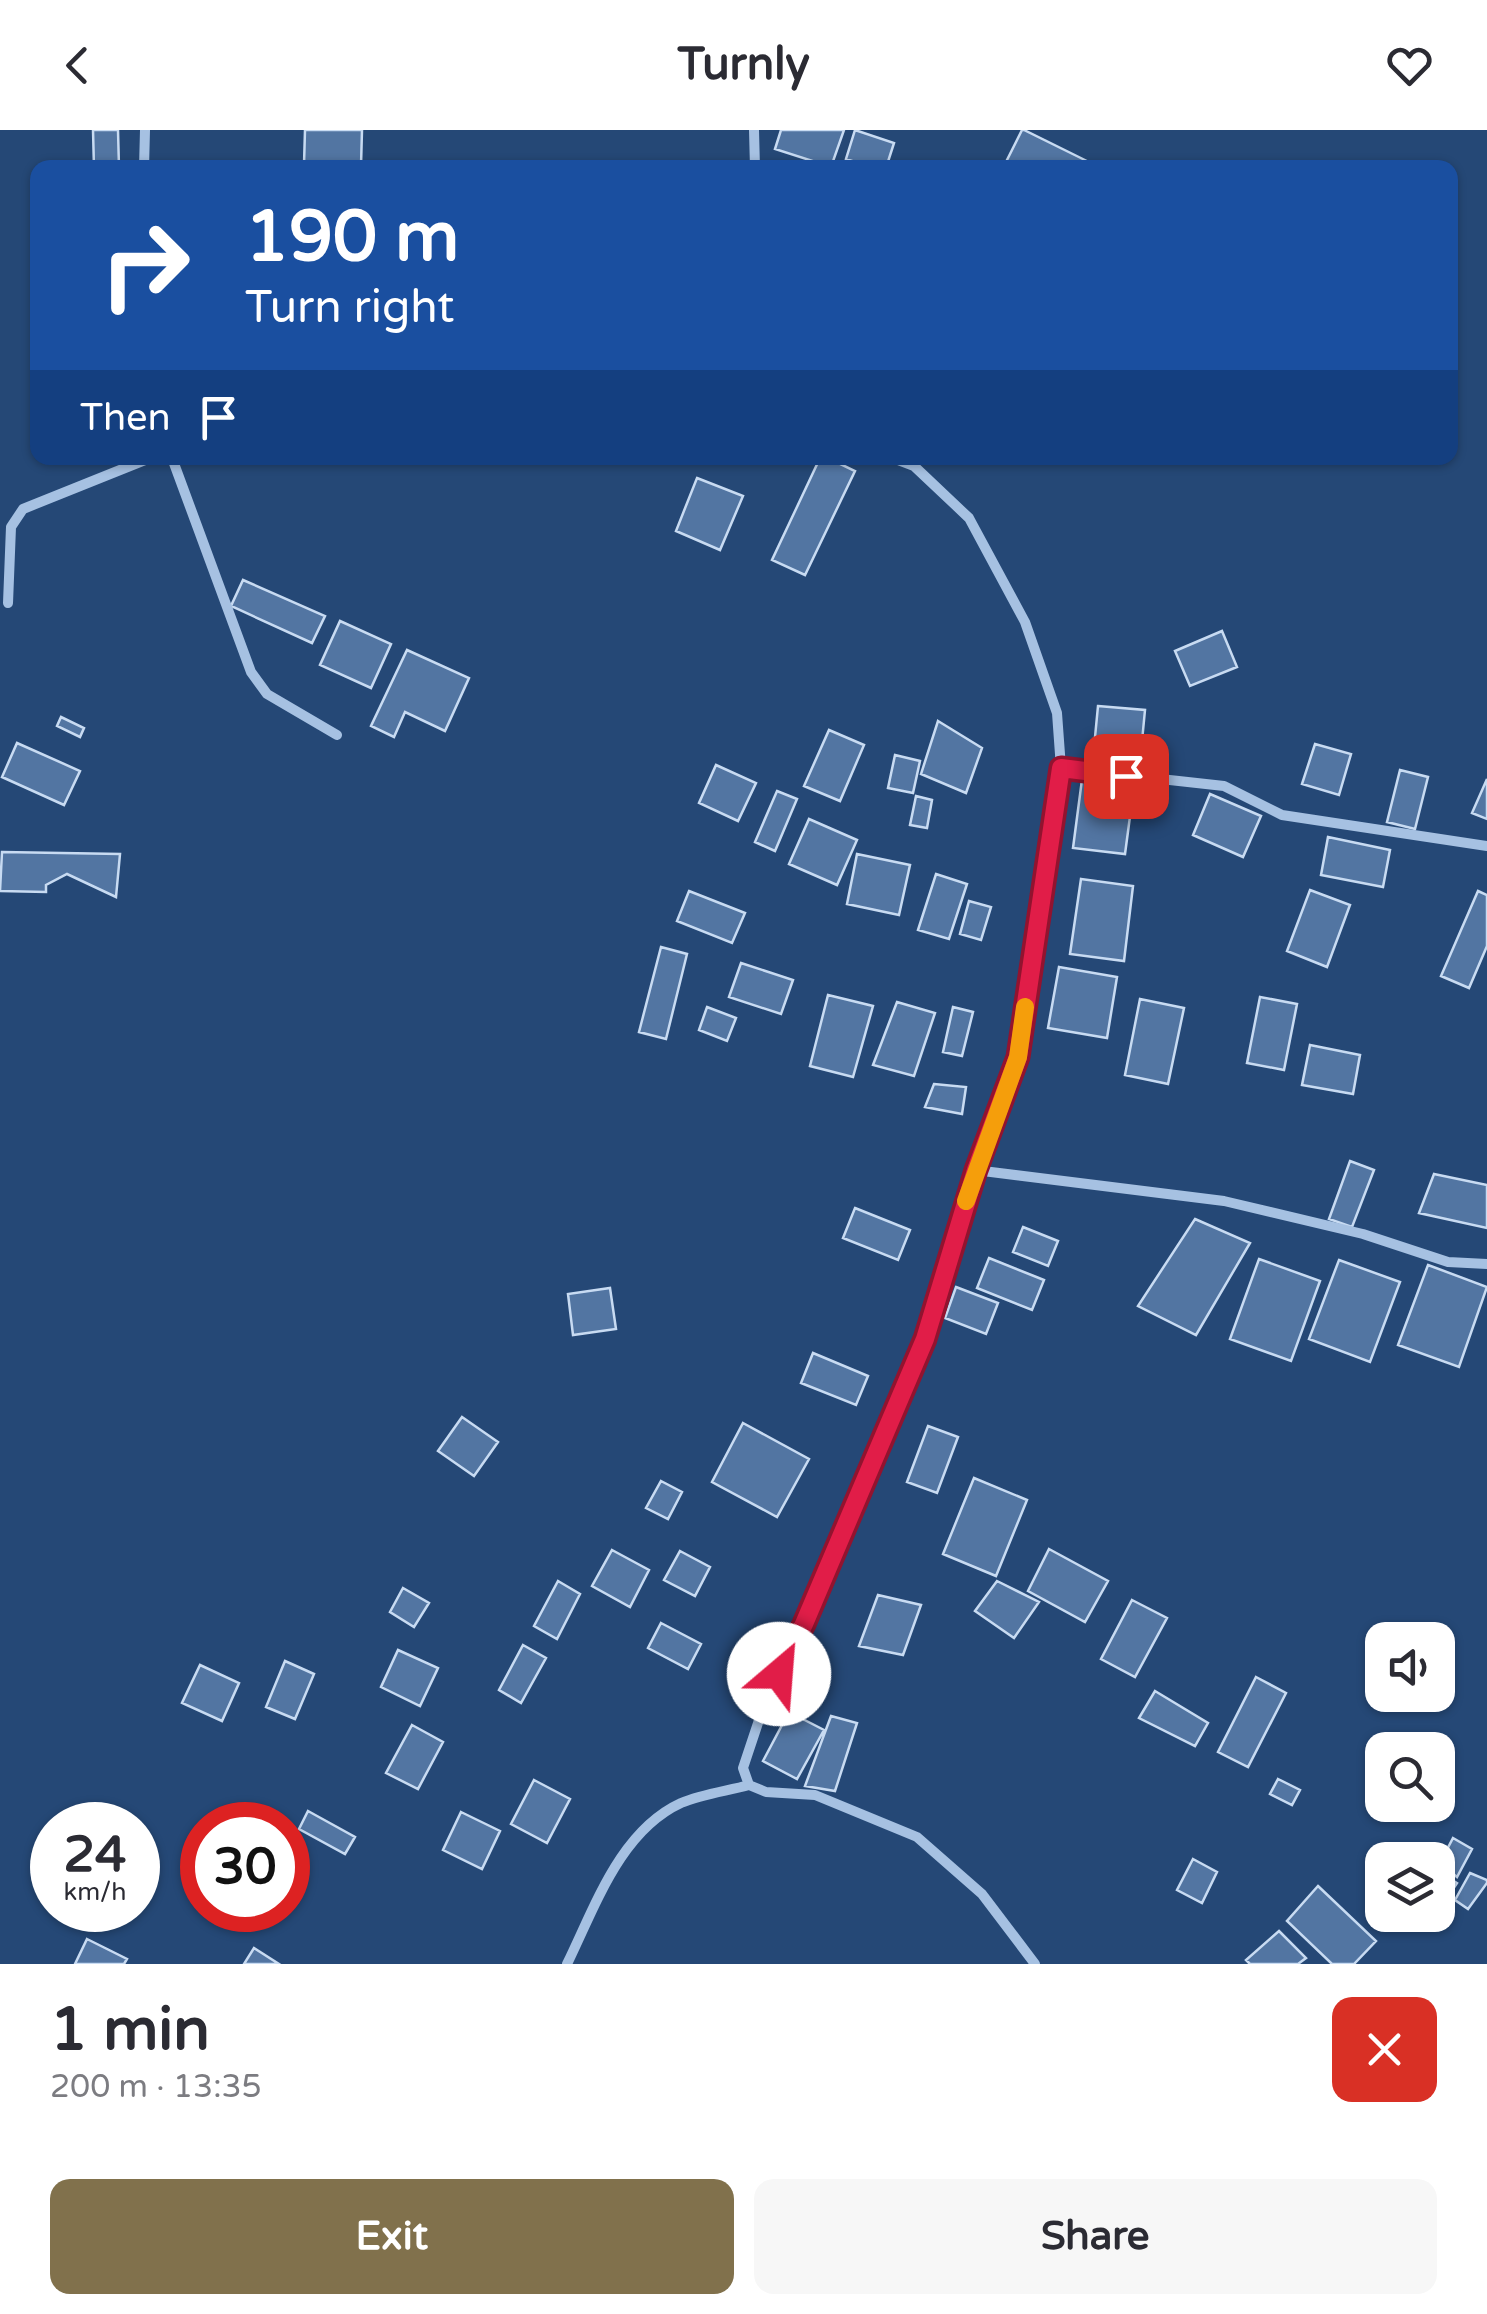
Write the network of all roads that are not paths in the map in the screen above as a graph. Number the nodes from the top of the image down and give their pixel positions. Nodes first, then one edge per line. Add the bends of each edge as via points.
1 (144, 130) edge
2 (754, 130) edge
3 (144, 160) edge
4 (755, 160) edge
5 (133, 465) edge
6 (175, 465) edge
7 (911, 465) edge
8 (8, 603) dead end
9 (337, 734) dead end
10 (1061, 768) junction
11 (1487, 846) edge
12 (976, 1170) junction
13 (1487, 1264) edge
14 (749, 1785) junction
15 (567, 1964) edge
16 (1034, 1964) edge

1 - 3 street
2 - 4 street
5 - 8 street via 23,509 11,528
6 - 9 street via 251,672 267,694
7 - 10 street via 969,518 1025,622 1057,714
10 - 11 street via 1224,786 1282,815
10 - 12 street via 1018,1057
12 - 13 street via 1224,1200 1448,1262
12 - 14 street via 925,1339 766,1700 742,1768
14 - 15 street via 682,1803 639,1831
14 - 16 street via 815,1795 917,1837 982,1894

